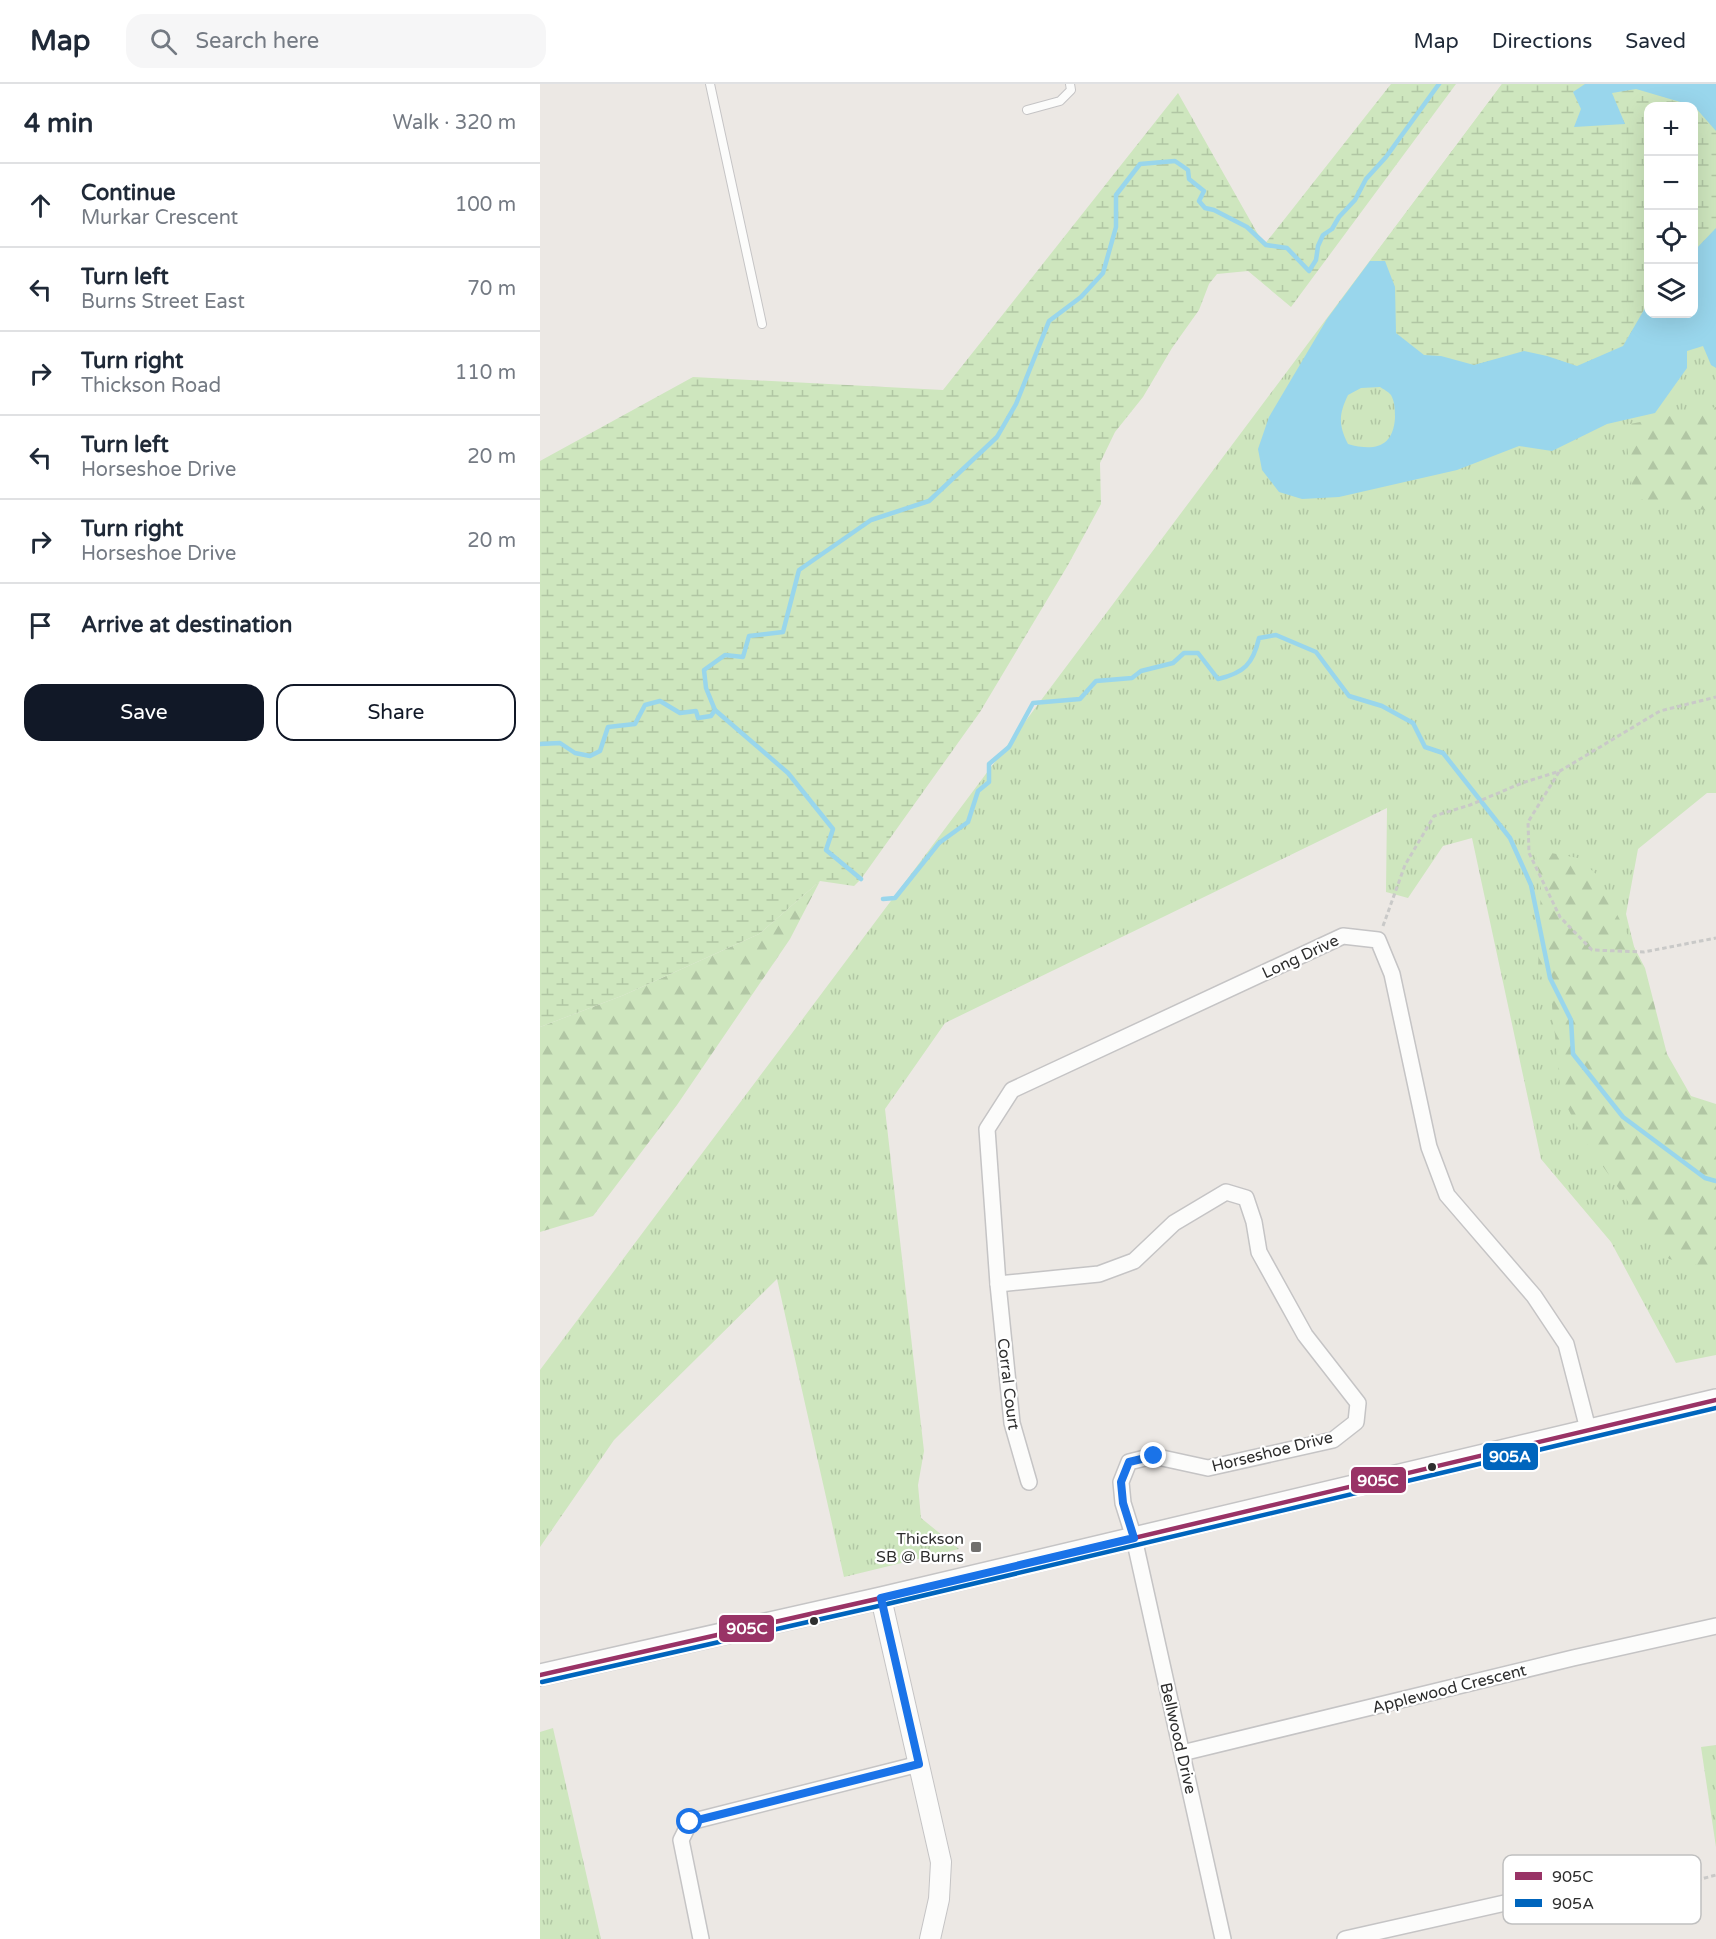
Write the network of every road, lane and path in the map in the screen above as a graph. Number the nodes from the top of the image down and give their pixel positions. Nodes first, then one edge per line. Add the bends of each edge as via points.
1 (710, 84) edge
2 (1070, 84) edge
3 (1027, 110) dead end
4 (762, 324) dead end
5 (1716, 697) edge
6 (1560, 771) junction
7 (1716, 938) edge
8 (1378, 940) junction
9 (998, 1284) junction
10 (1716, 1400) edge
11 (1588, 1429) junction
12 (1029, 1482) dead end
13 (1134, 1538) junction
14 (881, 1598) junction
15 (1716, 1626) edge
16 (540, 1676) edge
17 (1182, 1753) junction
18 (919, 1764) junction
19 (1716, 1875) edge
20 (1701, 1879) edge
21 (1503, 1903) edge
22 (701, 1939) edge
23 (930, 1939) edge
24 (1223, 1939) edge
25 (1345, 1939) edge

1 - 4 lane
2 - 3 lane via 1071,90 1060,101
5 - 6 path via 1660,711
6 - 7 path via 1528,822 1529,853 1560,917 1592,950 1644,952
6 - 8 path via 1434,816 1405,865
8 - 9 street, Long Drive via 1343,936 1012,1090 987,1129
8 - 11 street via 1392,974 1429,1147 1447,1196 1534,1296 1566,1344
9 - 12 street, Corral Court via 1012,1423
9 - 13 street, Horseshoe Drive via 1099,1274 1134,1261 1174,1223 1226,1192 1246,1198 1259,1252 1305,1335 1358,1403 1356,1422 1333,1440 1208,1468 1154,1456 1129,1462 1121,1482
10 - 11 main road
11 - 13 main road
13 - 14 main road
13 - 17 street, Bellwood Drive
14 - 16 main road
14 - 18 street
15 - 17 street, Applewood Crescent
17 - 24 street, Bellwood Drive
18 - 22 street via 690,1822 681,1840
18 - 23 street via 941,1862 939,1899
19 - 20 path
21 - 25 street

